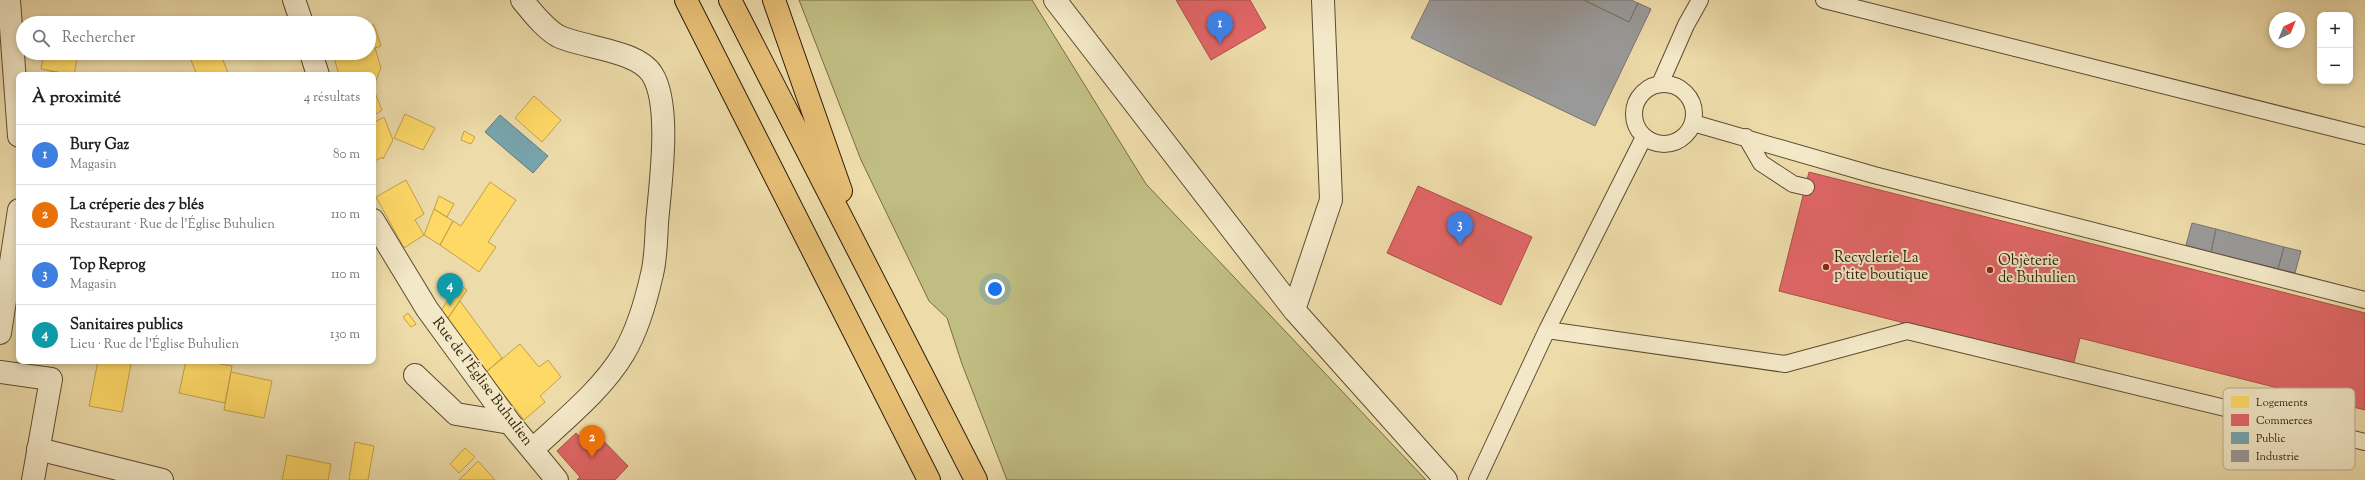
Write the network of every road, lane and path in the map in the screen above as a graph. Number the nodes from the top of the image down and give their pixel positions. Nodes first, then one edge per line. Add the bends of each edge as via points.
1 (294, 0) edge
2 (522, 0) edge
3 (686, 0) edge
4 (730, 0) edge
5 (774, 0) edge
6 (1055, 0) edge
7 (1323, 0) edge
8 (1700, 0) edge
9 (1824, 0) edge
10 (6, 13) edge
11 (300, 16) edge
12 (313, 60) edge
13 (317, 72) edge
14 (1660, 84) junction
15 (16, 108) edge
16 (1693, 123) junction
17 (2365, 136) edge
18 (1644, 137) junction
19 (1746, 137) junction
20 (1806, 187) dead end
21 (376, 225) edge
22 (16, 229) edge
23 (869, 272) junction
24 (2365, 300) edge
25 (1294, 310) junction
26 (1547, 330) junction
27 (0, 333) edge
28 (0, 372) edge
29 (415, 375) dead end
30 (2223, 408) edge
31 (510, 423) junction
32 (2355, 440) edge
33 (2365, 442) edge
34 (38, 449) junction
35 (533, 449) junction
36 (33, 480) edge
37 (162, 480) edge
38 (557, 480) edge
39 (929, 480) edge
40 (976, 480) edge
41 (1446, 480) edge
42 (1477, 480) edge

1 - 11 street
2 - 35 street via 558,35 638,61 652,73 662,104 663,158 653,272 642,316 624,353 606,378
3 - 39 highway
4 - 23 highway
5 - 23 highway
6 - 25 street
7 - 25 street via 1331,200
8 - 14 lane
9 - 17 lane
10 - 15 street
12 - 13 street
14 - 16 lane via 1670,84 1687,94 1692,103
14 - 18 lane via 1643,93 1637,101 1635,120
16 - 18 lane via 1684,137 1668,144
16 - 19 lane
18 - 26 lane
19 - 20 lane via 1761,163 1792,184
19 - 24 lane via 1874,174
21 - 31 street, Rue de l'Église Buhulien via 427,309
22 - 27 street
23 - 40 highway
25 - 41 street
26 - 30 lane via 1785,364 1907,331
26 - 42 lane
28 - 34 street via 51,379
29 - 31 street via 456,414
31 - 35 street, Rue de l'Église Buhulien
32 - 33 lane
34 - 36 street
34 - 37 street
35 - 38 street, Rue de l'Église Buhulien

